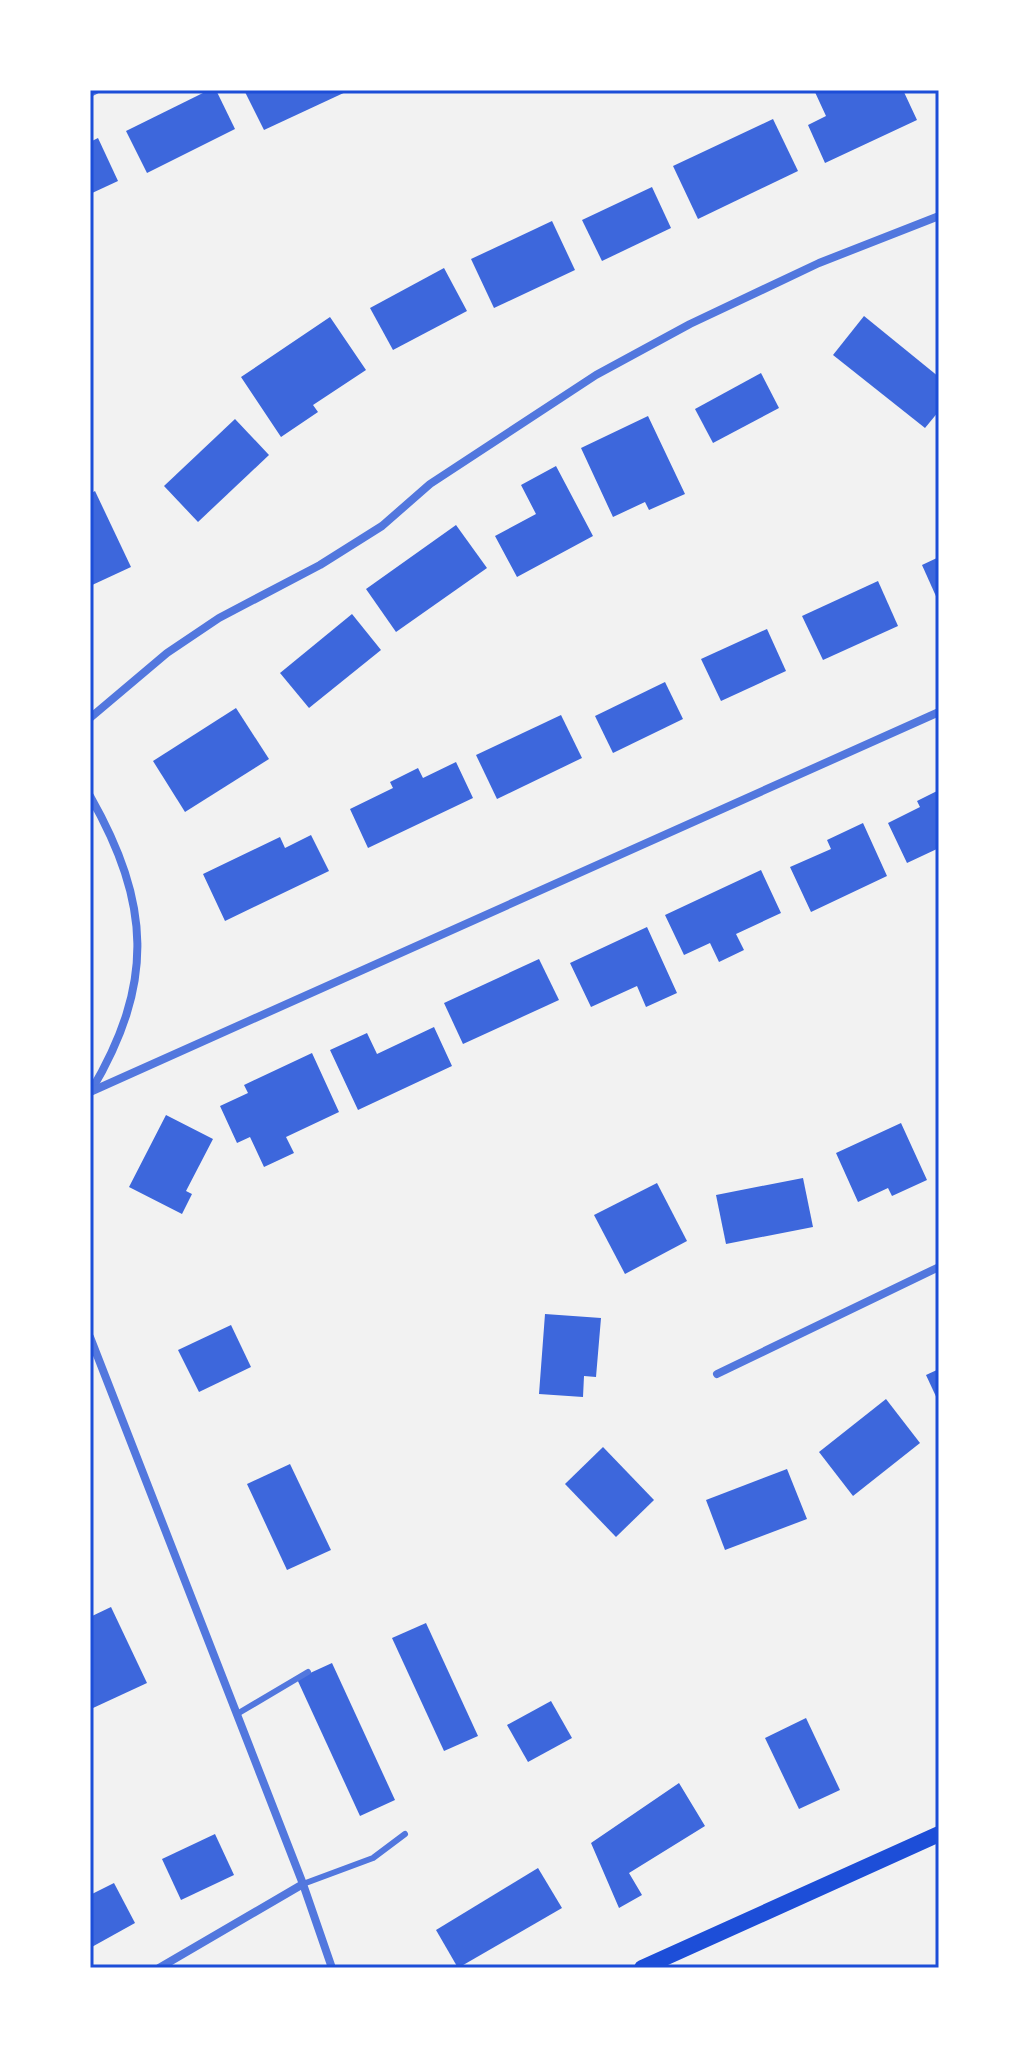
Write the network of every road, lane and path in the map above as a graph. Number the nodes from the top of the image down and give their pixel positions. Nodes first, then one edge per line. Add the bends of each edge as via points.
1 (96, 90) edge
2 (90, 93) edge
3 (939, 216) edge
4 (939, 712) edge
5 (90, 718) edge
6 (90, 796) edge
7 (90, 1092) edge
8 (939, 1267) edge
9 (90, 1337) edge
10 (717, 1374) dead end
11 (308, 1672) dead end
12 (237, 1714) junction
13 (405, 1834) dead end
14 (939, 1834) edge
15 (303, 1884) junction
16 (159, 1968) edge
17 (332, 1968) edge
18 (642, 1968) edge

1 - 2 street
3 - 5 street via 804,270 596,375 430,484 382,526 167,653
4 - 7 street
6 - 7 street via 116,842 138,925 129,1015
8 - 10 street
9 - 12 street
11 - 12 lane
12 - 15 street
13 - 15 lane via 373,1858
14 - 18 main road
15 - 16 street
15 - 17 street

